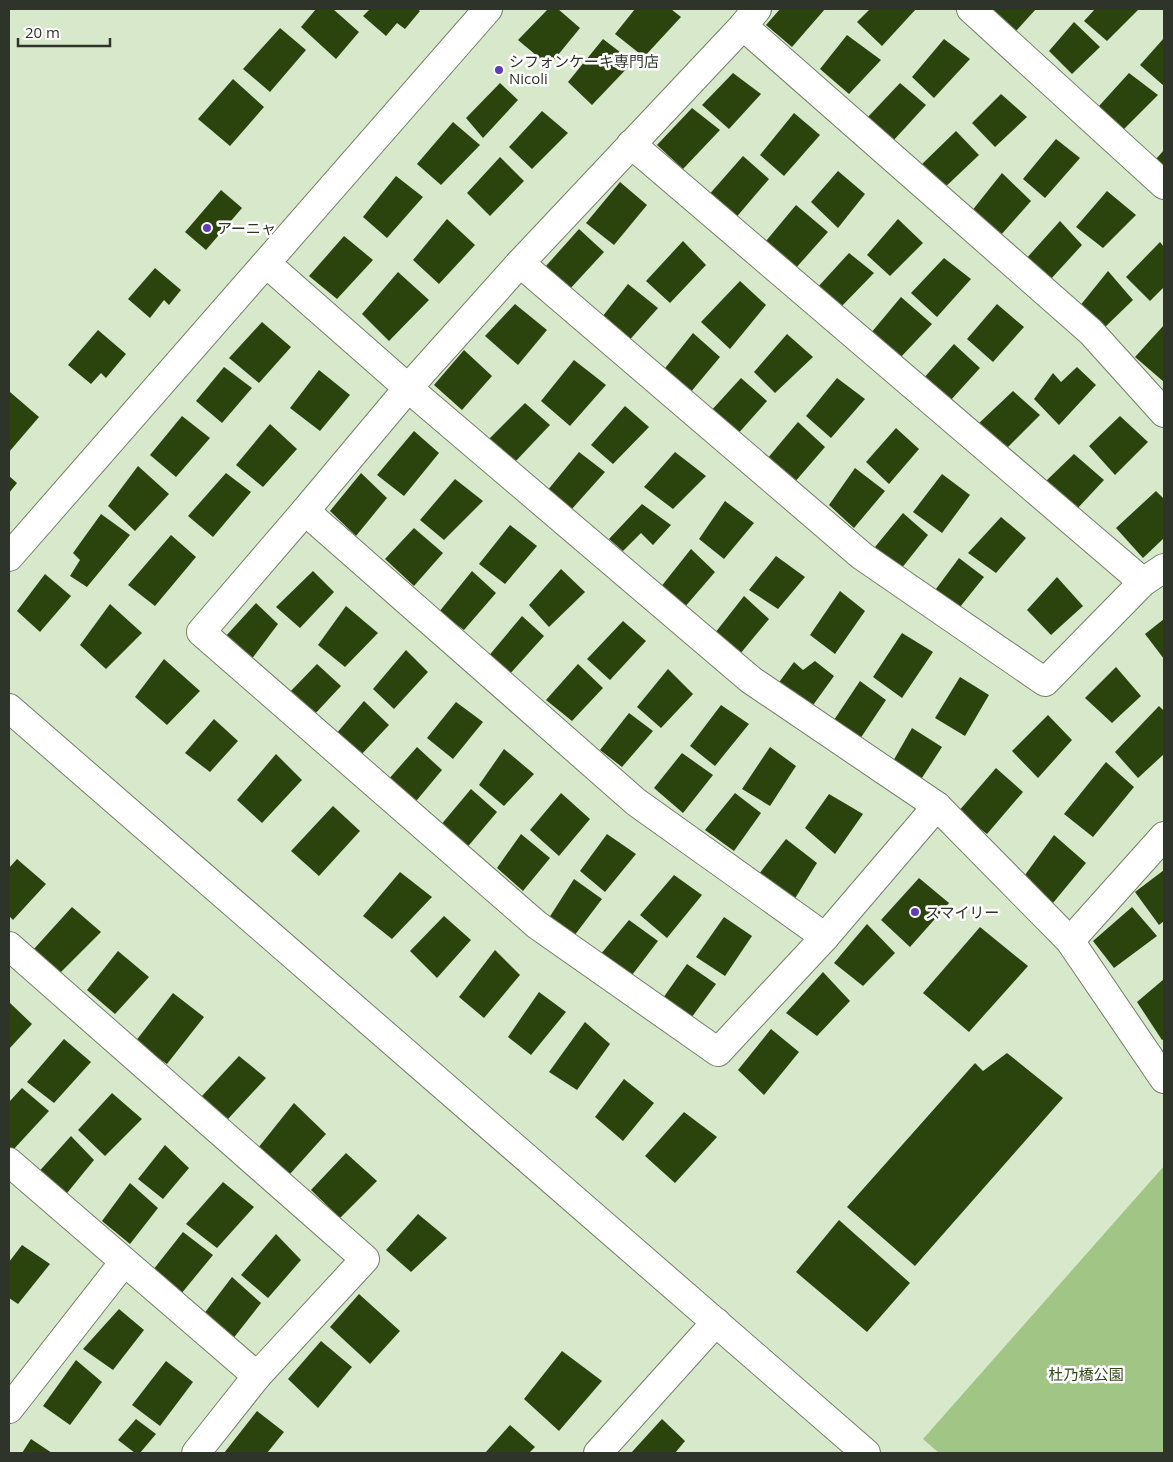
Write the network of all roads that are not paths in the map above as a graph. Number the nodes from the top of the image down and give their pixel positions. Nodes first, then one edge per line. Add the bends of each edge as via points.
1 (488, 9) edge
2 (971, 9) edge
3 (750, 17) edge
4 (631, 144) junction
5 (1164, 185) edge
6 (520, 262) junction
7 (267, 264) junction
8 (408, 388) junction
9 (1164, 413) edge
10 (305, 511) junction
11 (9, 557) edge
12 (1154, 575) edge
13 (9, 708) edge
14 (937, 806) junction
15 (1164, 836) edge
16 (825, 937) junction
17 (1070, 941) junction
18 (9, 946) edge
19 (1164, 1079) edge
20 (9, 1162) edge
21 (124, 1262) junction
22 (716, 1322) junction
23 (257, 1376) junction
24 (9, 1409) edge
25 (196, 1453) edge
26 (599, 1453) edge
27 (866, 1453) edge

1 - 7 street
2 - 5 street
3 - 4 street
3 - 9 street via 1092,332
4 - 6 street
4 - 12 street
6 - 8 street
6 - 12 street via 862,556 1045,682
7 - 8 street
7 - 11 street
8 - 10 street
8 - 14 street via 751,680
10 - 16 street via 636,802
10 - 16 street via 201,632 537,925 718,1052
13 - 22 street
14 - 16 street
14 - 17 street
15 - 17 street
17 - 19 street
18 - 23 street via 365,1259
20 - 21 street
21 - 23 street
21 - 24 street
22 - 26 street
22 - 27 street
23 - 25 street

